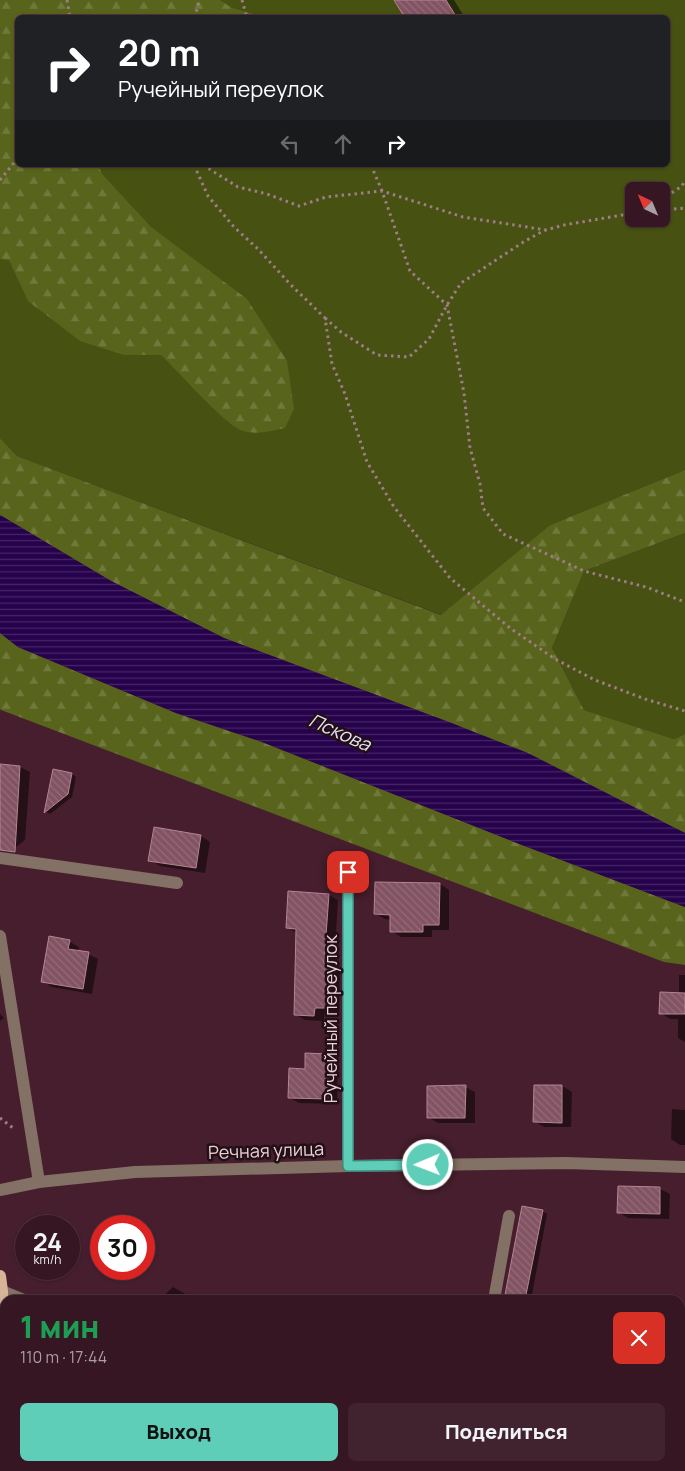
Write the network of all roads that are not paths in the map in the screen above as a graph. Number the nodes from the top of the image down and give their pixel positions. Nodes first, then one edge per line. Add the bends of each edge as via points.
1 (0, 858) edge
2 (348, 872) dead end
3 (177, 883) dead end
4 (0, 936) edge
5 (348, 1166) junction
6 (685, 1167) edge
7 (38, 1182) junction
8 (0, 1190) edge
9 (510, 1216) dead end
10 (0, 1276) edge
11 (2, 1291) junction
12 (2, 1295) edge
13 (12, 1295) edge
14 (495, 1295) edge

1 - 3 street
2 - 5 street, Ручейный переулок
4 - 7 street
5 - 6 street, Речная улица via 566,1163
5 - 7 street, Речная улица via 135,1172
7 - 8 street, Речная улица
9 - 14 street
10 - 11 main road
11 - 12 main road
11 - 13 street

